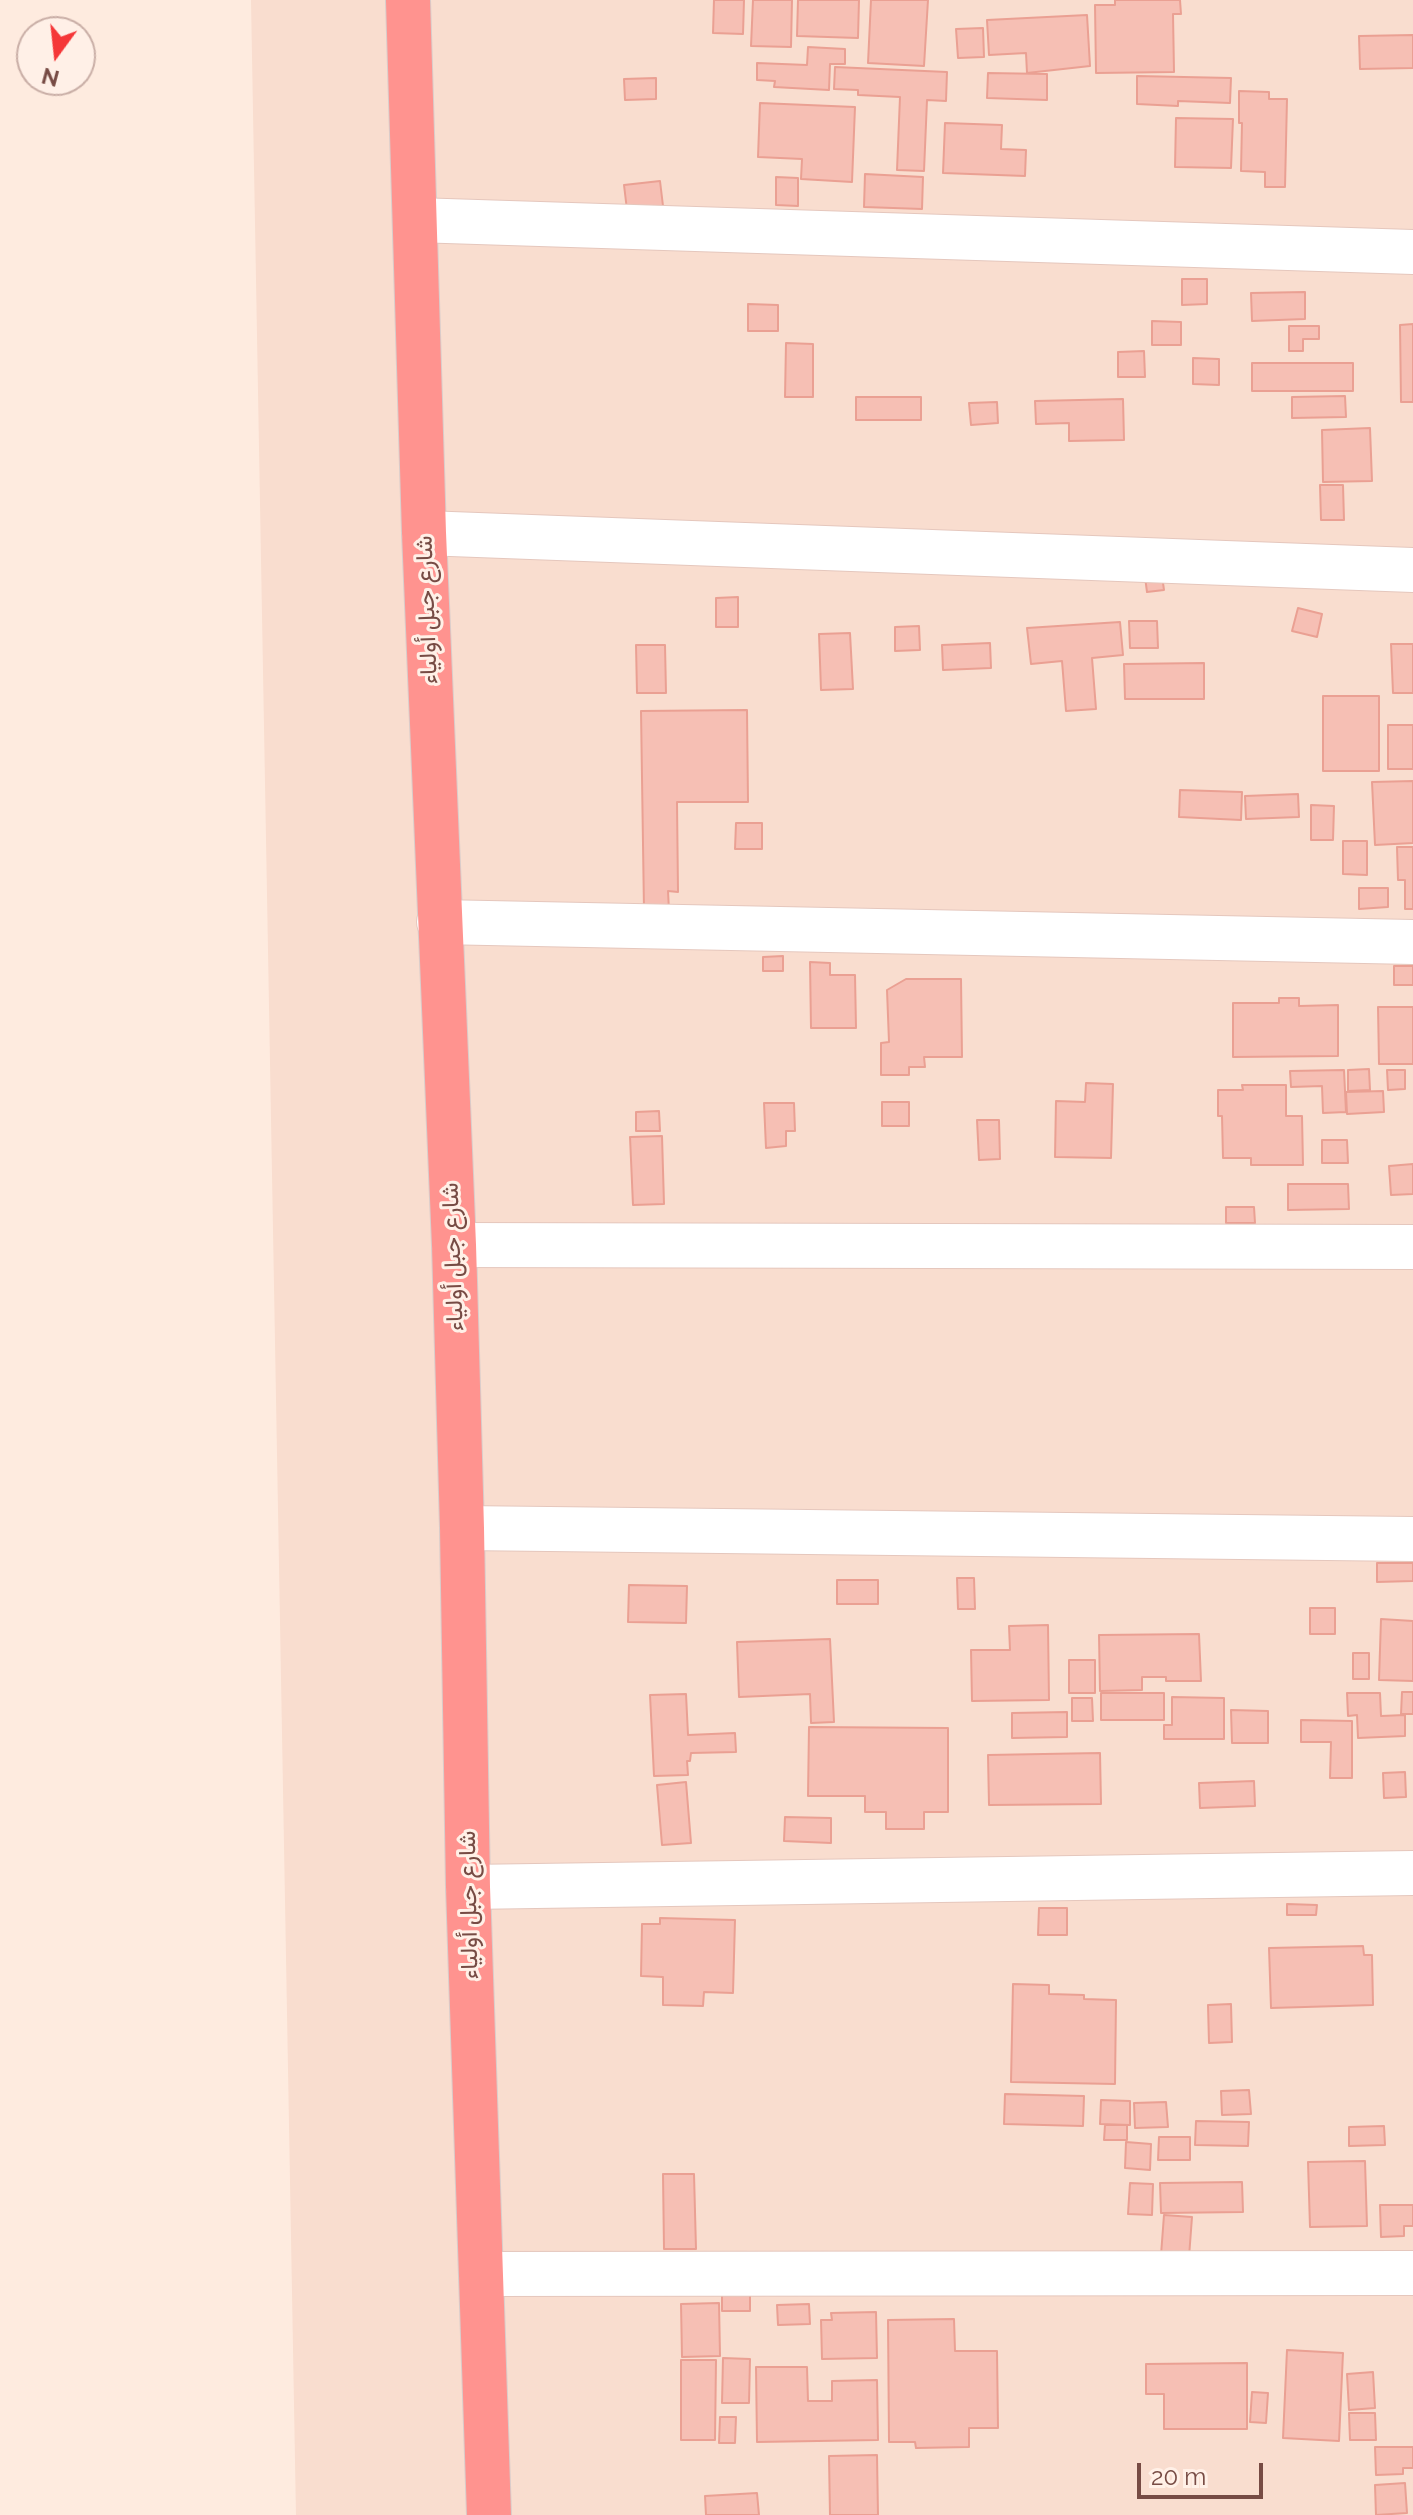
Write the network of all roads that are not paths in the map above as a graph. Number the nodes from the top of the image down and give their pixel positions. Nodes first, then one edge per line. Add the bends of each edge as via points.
1 (408, 0) edge
2 (415, 220) junction
3 (1413, 252) edge
4 (424, 533) junction
5 (1413, 570) edge
6 (439, 922) junction
7 (1413, 942) edge
8 (454, 1245) junction
9 (1413, 1247) edge
10 (462, 1528) junction
11 (1413, 1539) edge
12 (1413, 1873) edge
13 (468, 1887) junction
14 (1413, 2273) edge
15 (481, 2274) junction
16 (489, 2515) edge

1 - 2 highway, شارع جبل أولياء
2 - 3 street
2 - 4 highway, شارع جبل أولياء
4 - 5 street
4 - 6 highway, شارع جبل أولياء
6 - 7 street
6 - 8 highway, شارع جبل أولياء
8 - 9 street
8 - 10 highway, شارع جبل أولياء
10 - 11 street
10 - 13 highway, شارع جبل أولياء
12 - 13 street
13 - 15 highway, شارع جبل أولياء
14 - 15 street
15 - 16 highway, شارع جبل أولياء

